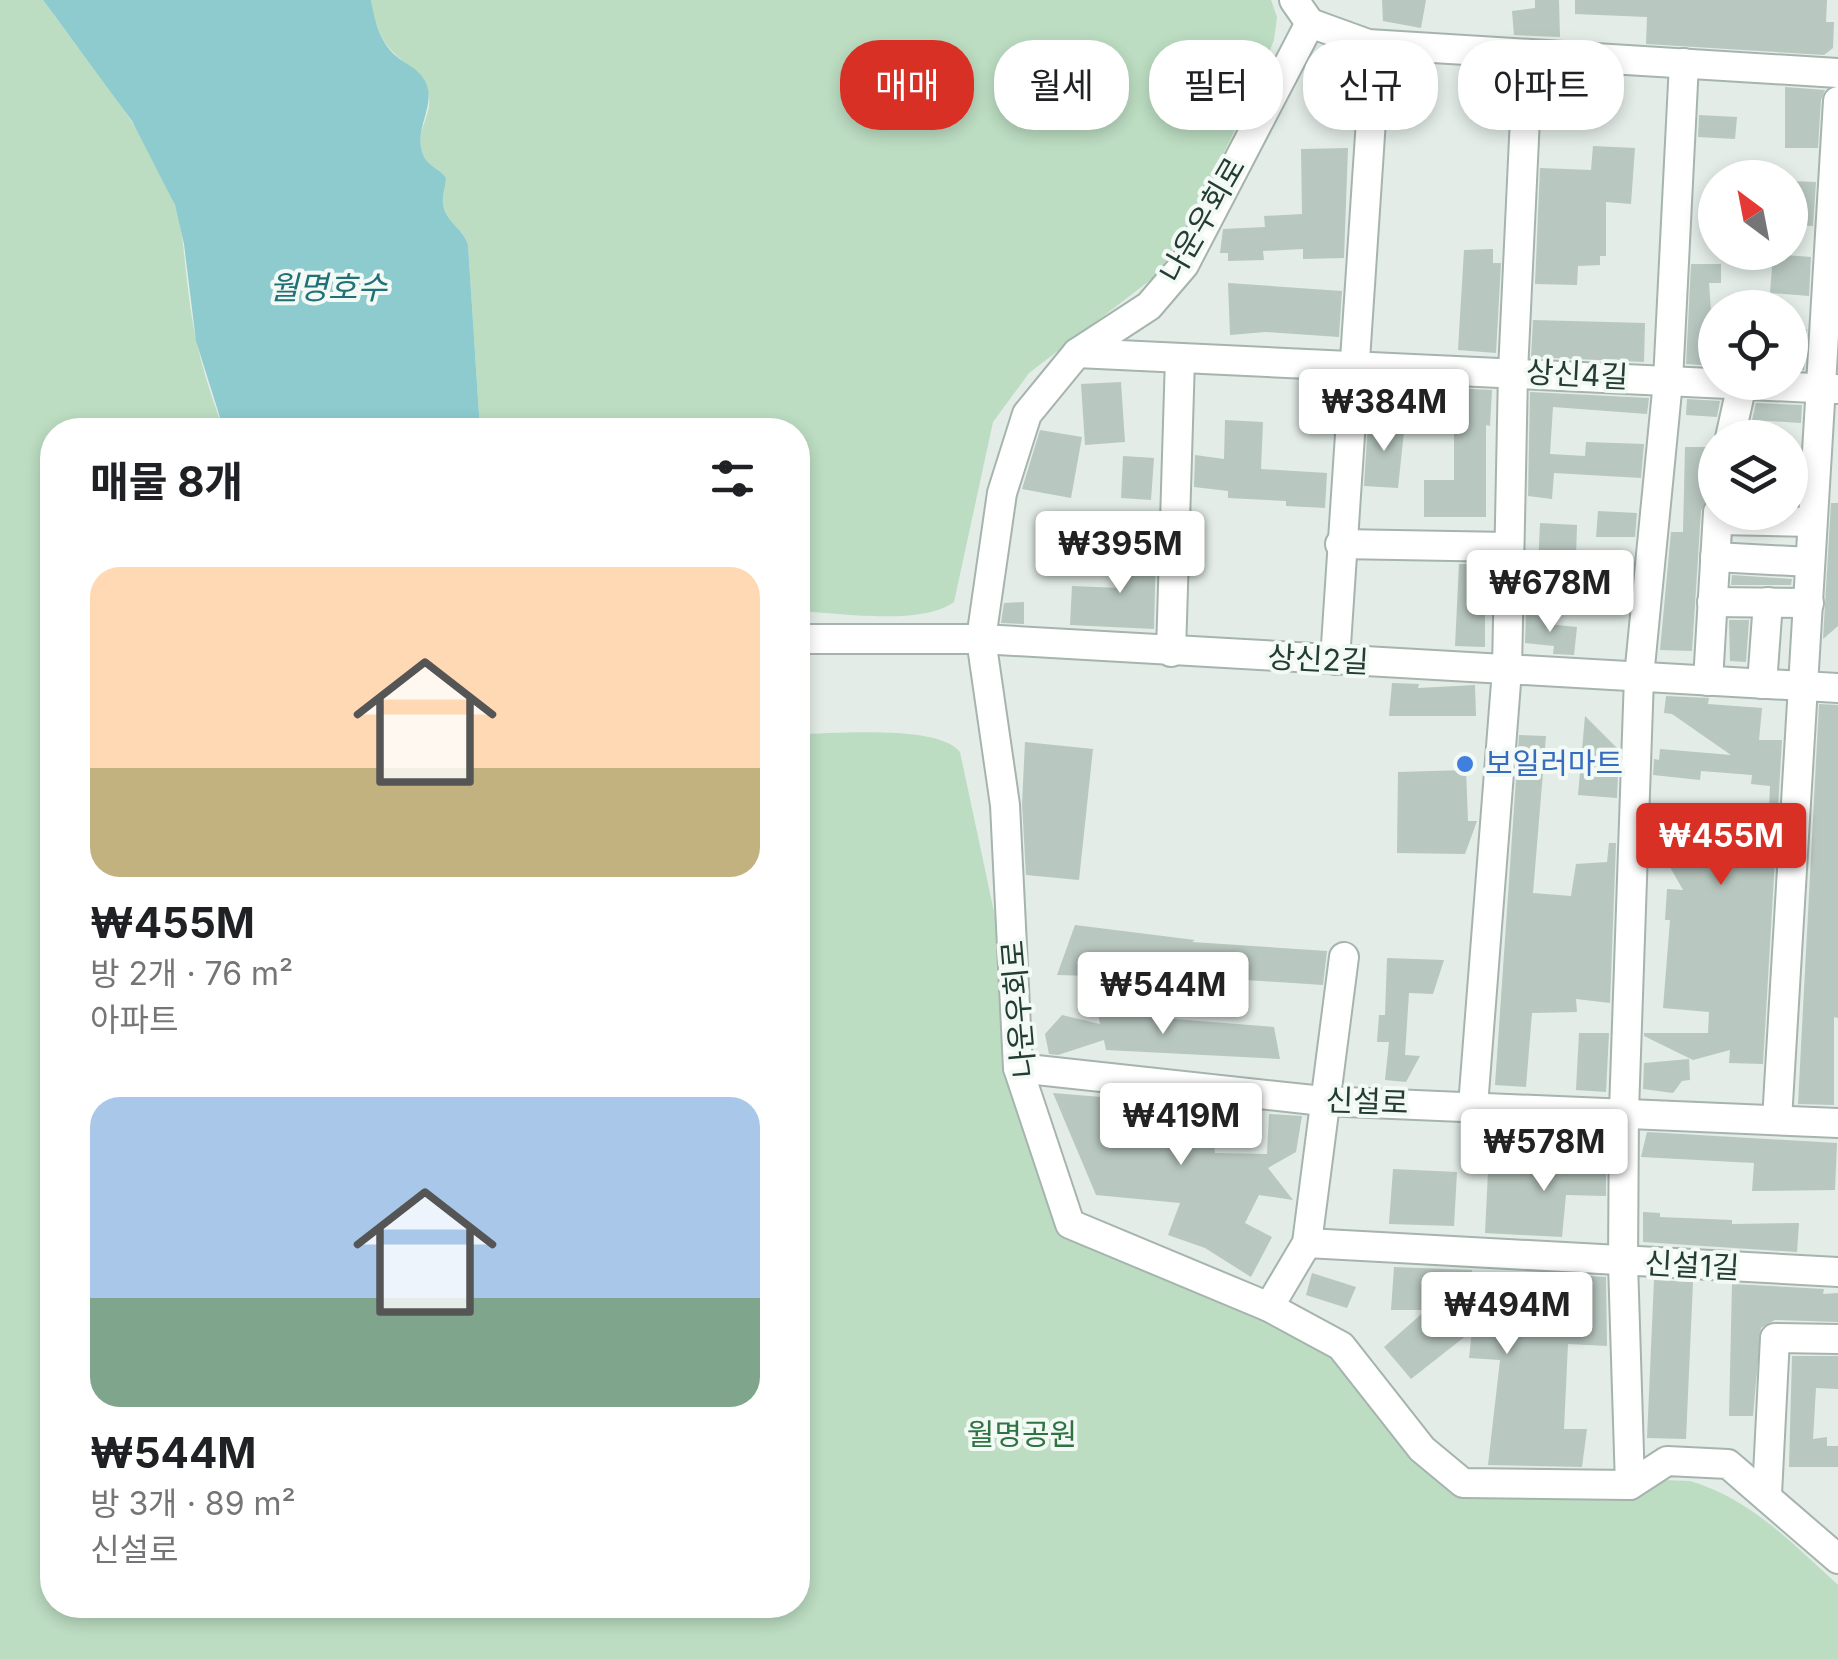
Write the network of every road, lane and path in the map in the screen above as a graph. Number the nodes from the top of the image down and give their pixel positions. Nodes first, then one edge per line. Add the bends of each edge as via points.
1 (1302, 12) edge
2 (1367, 40) edge
3 (1624, 60) edge
4 (1684, 63) junction
5 (1838, 73) edge
6 (1838, 101) edge
7 (1370, 130) edge
8 (1524, 130) edge
9 (1077, 353) junction
10 (1180, 358) junction
11 (1352, 366) junction
12 (1512, 372) junction
13 (1668, 380) junction
14 (1698, 382) edge
15 (1829, 389) edge
16 (1814, 480) edge
17 (1808, 522) edge
18 (1812, 522) junction
19 (1717, 530) edge
20 (1340, 544) junction
21 (1508, 547) junction
22 (1715, 557) junction
23 (1810, 562) junction
24 (1712, 602) junction
25 (1768, 602) junction
26 (1809, 602) junction
27 (810, 639) edge
28 (981, 640) junction
29 (1171, 652) junction
30 (1335, 660) junction
31 (1507, 670) junction
32 (1639, 677) junction
33 (1708, 681) junction
34 (1762, 684) junction
35 (1802, 686) junction
36 (1838, 688) edge
37 (1344, 957) dead end
38 (1018, 1068) junction
39 (1323, 1101) junction
40 (1472, 1106) junction
41 (1624, 1111) junction
42 (1777, 1120) junction
43 (1838, 1123) edge
44 (1307, 1244) junction
45 (1623, 1262) junction
46 (1838, 1272) edge
47 (1269, 1308) junction
48 (1838, 1339) edge
49 (1630, 1485) junction
50 (1768, 1494) junction
51 (1838, 1560) edge

1 - 2 street
1 - 9 street, 나운우회로 via 1184,265 1149,306
3 - 4 street
4 - 5 street
4 - 13 street
6 - 15 street
7 - 11 street
8 - 12 street
9 - 10 street, 상신4길
9 - 28 street, 나운우회로 via 1026,414 1002,494
10 - 11 street, 상신4길
10 - 29 street
11 - 12 street, 상신4길
11 - 20 street
12 - 13 street, 상신4길
12 - 21 street
13 - 14 street, 상신4길
13 - 32 street
15 - 16 street
16 - 18 street
17 - 18 street
18 - 23 street
19 - 22 street
20 - 21 street
20 - 30 street
21 - 31 street
22 - 23 street
22 - 24 street
23 - 26 street
24 - 25 street
24 - 33 street
25 - 26 street
25 - 34 street
26 - 35 street
27 - 28 street, 상신2길
28 - 29 street, 상신2길
28 - 38 street, 나운우회로 via 1005,805
29 - 30 street, 상신2길
30 - 31 street, 상신2길
31 - 32 street, 상신2길
31 - 40 street
32 - 33 street, 상신2길
32 - 41 street
33 - 34 street, 상신2길
34 - 35 street, 상신2길
35 - 36 street, 상신2길
35 - 42 street
37 - 39 street
38 - 39 street, 신설로
38 - 47 street, 나운우회로 via 1070,1224
39 - 40 street, 신설로
39 - 44 street
40 - 41 street, 신설로
41 - 42 street, 신설로
41 - 45 street
42 - 43 street, 신설로
44 - 45 street, 신설1길
44 - 47 street
45 - 46 street, 신설1길
45 - 49 street
47 - 49 street, 나운우회로 via 1341,1346 1422,1449 1463,1483
48 - 50 street via 1775,1338
49 - 50 street, 나운우회로 via 1667,1461 1728,1464
50 - 51 street, 나운우회로

